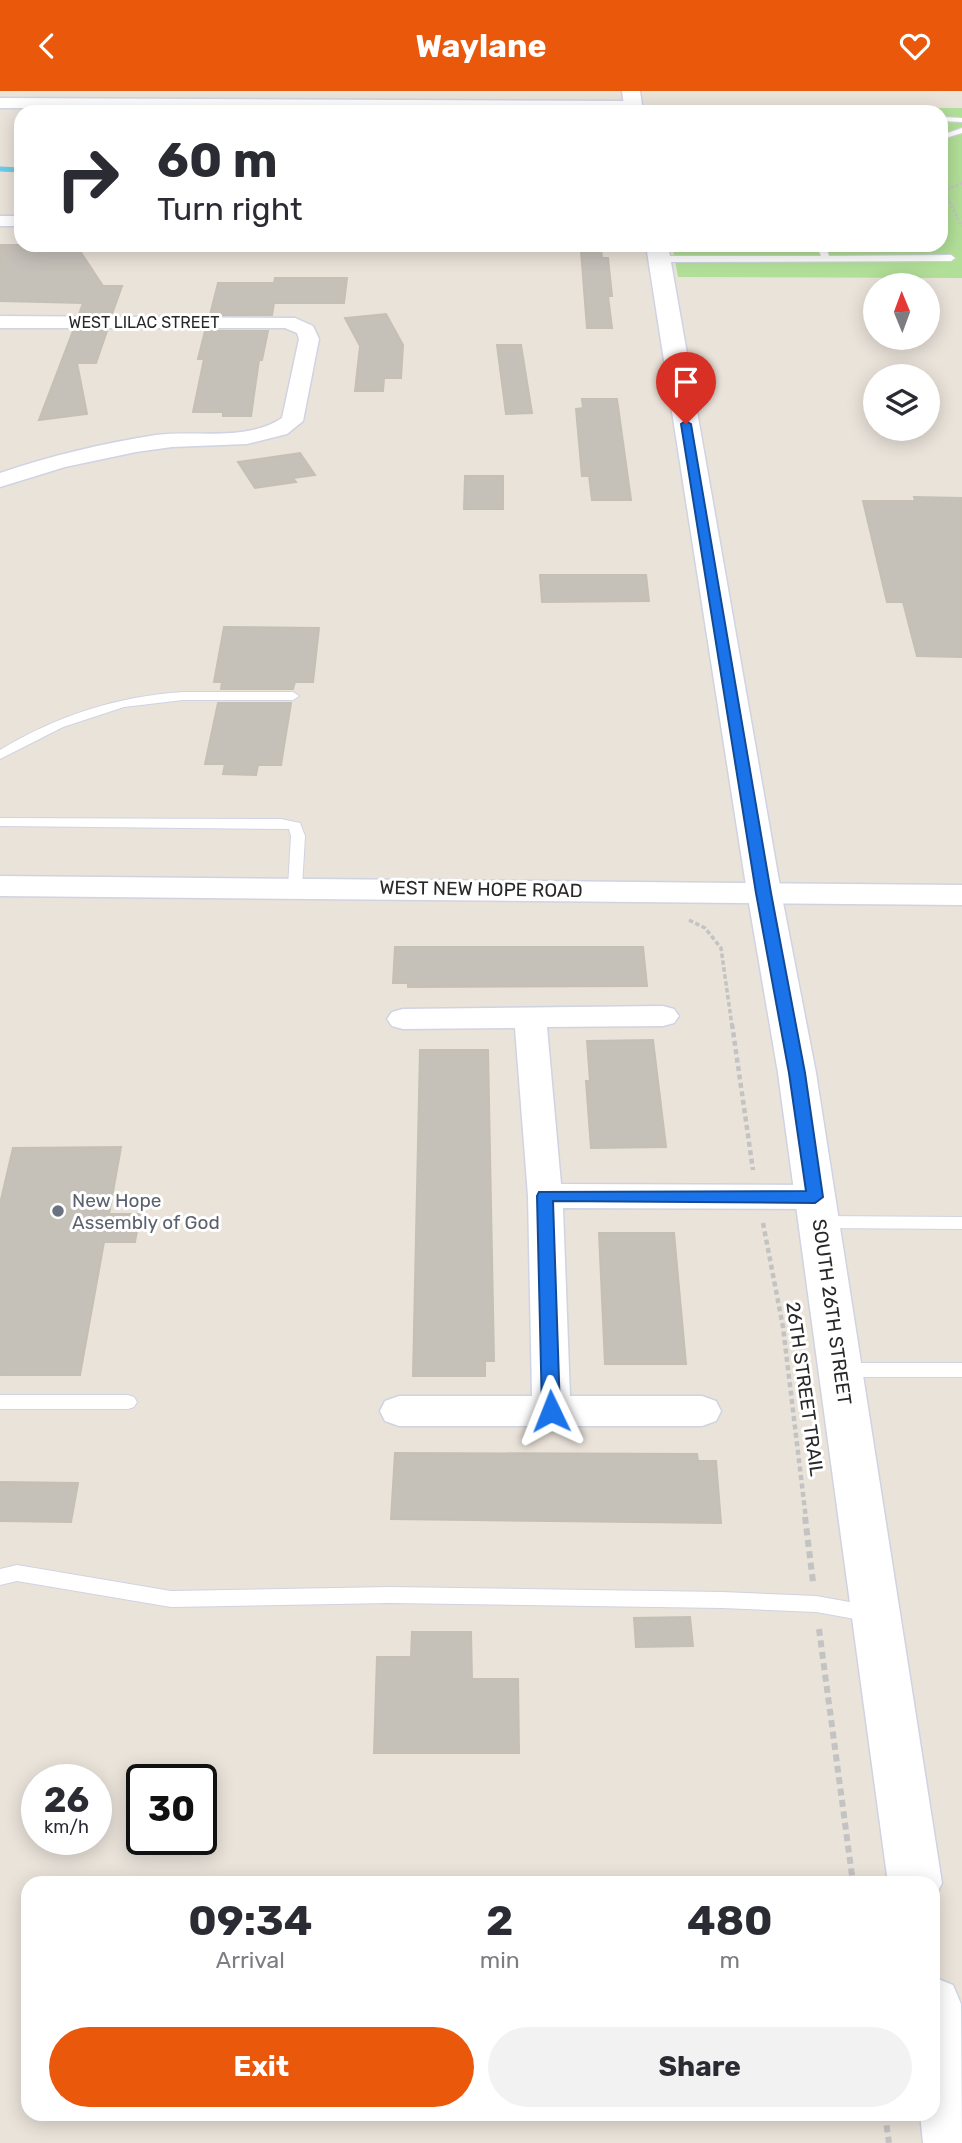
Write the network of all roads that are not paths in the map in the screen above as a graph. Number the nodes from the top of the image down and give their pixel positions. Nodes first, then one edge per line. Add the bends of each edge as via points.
1 (229, 97) edge
2 (427, 98) edge
3 (0, 103) edge
4 (633, 103) edge
5 (46, 105) edge
6 (147, 105) edge
7 (658, 252) edge
8 (824, 252) edge
9 (951, 258) dead end
10 (826, 259) junction
11 (0, 322) edge
12 (0, 480) edge
13 (293, 696) dead end
14 (0, 755) edge
15 (0, 822) edge
16 (0, 886) edge
17 (295, 887) junction
18 (764, 893) junction
19 (962, 895) edge
20 (663, 1016) dead end
21 (530, 1018) junction
22 (403, 1019) dead end
23 (545, 1196) junction
24 (817, 1210) junction
25 (962, 1223) edge
26 (840, 1370) junction
27 (962, 1370) edge
28 (0, 1402) edge
29 (128, 1402) dead end
30 (399, 1411) dead end
31 (551, 1411) junction
32 (702, 1411) dead end
33 (0, 1577) edge
34 (876, 1615) junction
35 (914, 1876) edge
36 (940, 2053) edge
37 (953, 2143) edge

1 - 2 street
1 - 6 street
2 - 4 street
3 - 5 street
7 - 10 lane
7 - 18 street, SOUTH 26TH STREET
8 - 10 lane
9 - 10 lane
11 - 12 street, WEST LILAC STREET via 288,322 306,330 309,339 292,421 282,430 259,436 160,441
13 - 14 lane via 167,697 134,702 71,719
15 - 17 lane via 295,826
16 - 17 street, WEST NEW HOPE ROAD
17 - 18 street, WEST NEW HOPE ROAD
18 - 19 street, WEST NEW HOPE ROAD
18 - 24 street, SOUTH 26TH STREET
20 - 21 street
21 - 22 street
21 - 23 street
23 - 24 street via 758,1195
23 - 31 street
24 - 25 lane
24 - 26 street, SOUTH 26TH STREET
26 - 27 lane
26 - 34 street, SOUTH 26TH STREET
28 - 29 lane
30 - 31 street
31 - 32 street
33 - 34 lane via 17,1573 171,1599 390,1595 816,1604
34 - 35 street, SOUTH 26TH STREET
36 - 37 street

